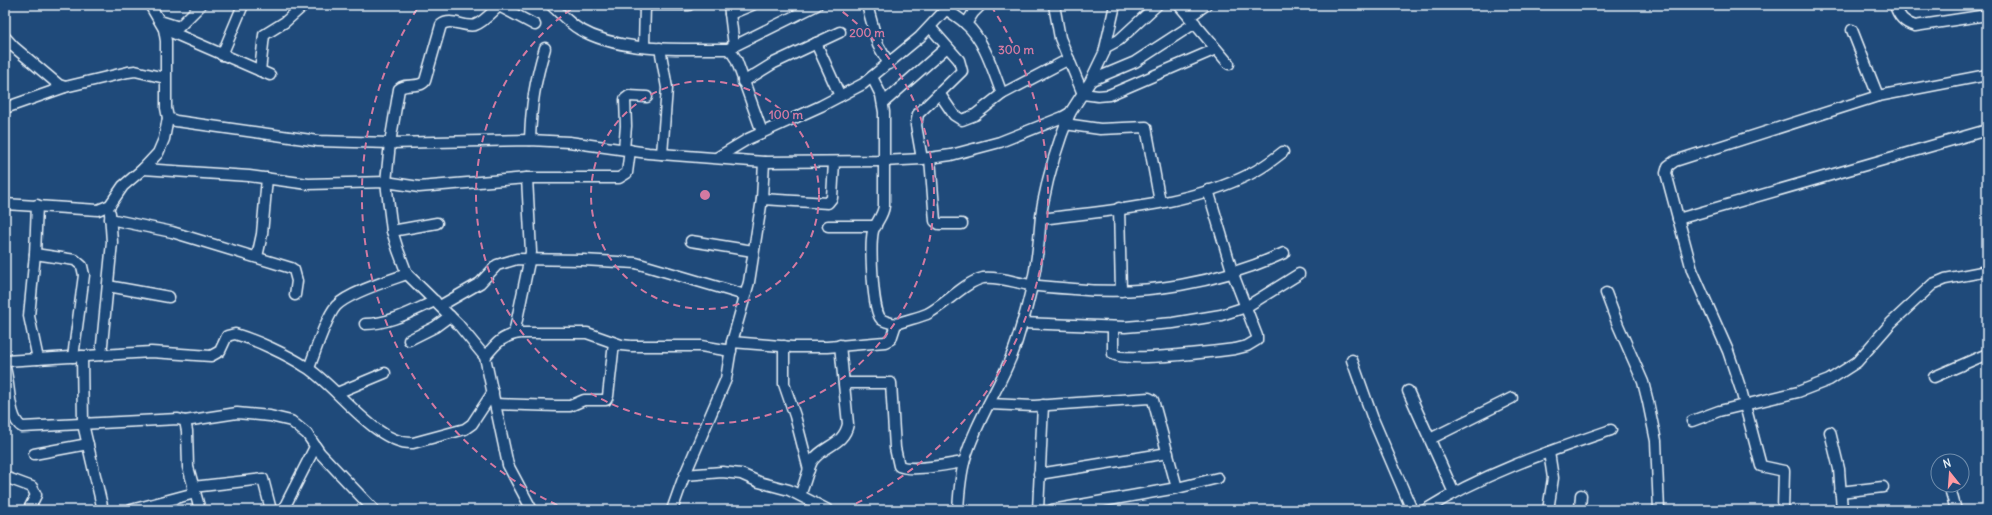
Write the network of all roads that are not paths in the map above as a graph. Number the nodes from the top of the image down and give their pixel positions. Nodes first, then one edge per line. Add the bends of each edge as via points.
1 (150, 5) edge
2 (201, 5) edge
3 (243, 5) edge
4 (304, 5) edge
5 (499, 5) edge
6 (551, 5) edge
7 (645, 5) edge
8 (689, 5) edge
9 (752, 5) edge
10 (817, 5) edge
11 (867, 5) edge
12 (981, 5) edge
13 (1054, 5) edge
14 (1115, 5) edge
15 (1157, 5) edge
16 (1179, 5) edge
17 (1206, 5) edge
18 (1896, 5) edge
19 (948, 7) edge
20 (729, 9) edge
21 (1987, 15) edge
22 (1192, 20) junction
23 (966, 24) junction
24 (162, 25) junction
25 (536, 25) dead end
26 (930, 27) junction
27 (1852, 30) dead end
28 (840, 32) dead end
29 (5, 37) edge
30 (816, 43) junction
31 (1106, 46) junction
32 (644, 47) junction
33 (947, 47) junction
34 (545, 48) dead end
35 (660, 48) junction
36 (731, 48) junction
37 (1216, 49) junction
38 (222, 55) junction
39 (1069, 59) junction
40 (889, 64) junction
41 (1229, 64) dead end
42 (260, 71) junction
43 (270, 75) dead end
44 (1987, 75) edge
45 (872, 77) junction
46 (166, 78) junction
47 (1092, 80) junction
48 (742, 82) junction
49 (64, 87) junction
50 (939, 93) junction
51 (1002, 94) junction
52 (1083, 94) junction
53 (840, 96) junction
54 (1878, 96) junction
55 (647, 97) dead end
56 (883, 103) junction
57 (5, 108) edge
58 (1070, 113) junction
59 (168, 118) junction
60 (1065, 124) junction
61 (1987, 130) edge
62 (762, 132) junction
63 (530, 140) junction
64 (390, 142) junction
65 (627, 150) junction
66 (1283, 152) dead end
67 (662, 154) junction
68 (718, 157) junction
69 (926, 158) junction
70 (883, 161) junction
71 (764, 162) junction
72 (834, 162) junction
73 (144, 169) junction
74 (267, 178) junction
75 (527, 178) junction
76 (386, 182) junction
77 (1208, 190) junction
78 (762, 199) junction
79 (1160, 202) junction
80 (5, 204) edge
81 (37, 205) junction
82 (110, 205) junction
83 (1119, 208) junction
84 (110, 219) junction
85 (1041, 219) junction
86 (1678, 219) junction
87 (437, 223) dead end
88 (962, 224) dead end
89 (828, 226) dead end
90 (876, 226) junction
91 (392, 231) junction
92 (691, 241) dead end
93 (754, 251) junction
94 (1284, 253) dead end
95 (35, 254) junction
96 (257, 257) junction
97 (530, 261) junction
98 (1987, 271) edge
99 (407, 274) junction
100 (1233, 274) junction
101 (1299, 274) dead end
102 (1031, 285) junction
103 (108, 286) junction
104 (1121, 291) junction
105 (1606, 293) dead end
106 (295, 295) dead end
107 (745, 295) junction
108 (169, 297) dead end
109 (437, 304) junction
110 (1246, 307) junction
111 (450, 316) junction
112 (1022, 323) junction
113 (365, 324) dead end
114 (896, 324) junction
115 (1113, 327) junction
116 (514, 334) junction
117 (409, 340) dead end
118 (614, 343) junction
119 (840, 345) junction
120 (784, 346) junction
121 (731, 347) junction
122 (1987, 354) edge
123 (101, 355) junction
124 (77, 356) junction
125 (485, 357) junction
126 (38, 359) junction
127 (1352, 360) dead end
128 (5, 361) edge
129 (5, 368) edge
130 (309, 368) junction
131 (385, 373) dead end
132 (1934, 377) dead end
133 (844, 383) junction
134 (1408, 391) dead end
135 (493, 392) junction
136 (337, 393) junction
137 (1512, 398) dead end
138 (495, 404) junction
139 (988, 404) junction
140 (1043, 405) junction
141 (1746, 406) junction
142 (1692, 421) dead end
143 (185, 422) junction
144 (83, 424) junction
145 (1611, 430) dead end
146 (1830, 432) dead end
147 (1430, 439) junction
148 (88, 444) junction
149 (316, 447) junction
150 (1168, 452) junction
151 (1549, 452) junction
152 (34, 454) dead end
153 (964, 462) junction
154 (809, 470) junction
155 (1039, 474) junction
156 (685, 475) junction
157 (5, 477) edge
158 (1218, 478) dead end
159 (1883, 487) dead end
160 (1177, 488) junction
161 (194, 490) junction
162 (1840, 492) junction
163 (1454, 493) junction
164 (1951, 493) edge
165 (800, 495) junction
166 (1581, 495) dead end
167 (34, 510) edge
168 (103, 510) edge
169 (131, 510) edge
170 (200, 510) edge
171 (271, 510) edge
172 (283, 510) edge
173 (374, 510) edge
174 (532, 510) edge
175 (672, 510) edge
176 (828, 510) edge
177 (958, 510) edge
178 (1038, 510) edge
179 (1052, 510) edge
180 (1412, 510) edge
181 (1425, 510) edge
182 (1548, 510) edge
183 (1580, 510) edge
184 (1659, 510) edge
185 (1783, 510) edge
186 (1842, 510) edge
187 (1956, 510) edge

1 - 24 street
2 - 24 street via 183,25
3 - 38 street
4 - 42 street via 285,22 264,35
5 - 25 street
5 - 64 street via 473,26 448,22 441,25 426,80 418,86 399,89
6 - 32 street via 580,29 611,41
7 - 8 street
7 - 32 street
9 - 20 street
10 - 36 street
11 - 40 street via 878,45
12 - 23 street
13 - 39 street via 1060,38
14 - 31 street
15 - 31 street via 1119,40
16 - 22 street
17 - 22 street
18 - 21 street via 1902,19 1915,26
19 - 23 street
19 - 26 street
20 - 36 street
22 - 37 street
22 - 47 street via 1135,62
23 - 51 street via 982,46
24 - 38 street
24 - 46 street via 166,40
26 - 33 street
26 - 40 street
27 - 54 street
28 - 30 street
29 - 49 street via 53,83
30 - 48 street
30 - 53 street
31 - 47 street
32 - 35 street
33 - 50 street via 959,60 962,71
33 - 56 street
34 - 63 street via 535,82
35 - 36 street
35 - 67 street via 666,88
36 - 48 street
37 - 41 street
37 - 52 street via 1109,95
38 - 42 street
39 - 51 street
39 - 52 street
40 - 45 street
42 - 43 street
44 - 54 street
45 - 53 street
45 - 56 street
46 - 49 street via 128,72
46 - 59 street
47 - 52 street
48 - 62 street
49 - 57 street
50 - 51 street via 954,115 962,120 975,115
50 - 69 street via 916,118
52 - 58 street
53 - 62 street
54 - 86 street via 1675,161 1668,166 1666,173
55 - 65 street via 629,96 625,99
56 - 70 street
58 - 60 street
58 - 69 street via 1000,142 951,155
59 - 64 street via 318,141
59 - 73 street via 158,153
60 - 79 street via 1100,129 1146,127
60 - 85 street via 1053,158
61 - 86 street
62 - 68 street
63 - 64 street
63 - 65 street via 569,142
64 - 76 street
65 - 67 street
65 - 75 street via 627,172 619,178
66 - 77 street via 1250,174
67 - 68 street
68 - 71 street
69 - 70 street
69 - 88 street via 935,221 939,224
70 - 72 street
70 - 90 street via 884,206
71 - 72 street
71 - 78 street
72 - 78 street via 832,198 828,202
73 - 74 street
73 - 82 street via 132,177
74 - 76 street via 308,184
74 - 96 street via 262,234
75 - 76 street via 425,188
75 - 97 street
76 - 91 street
77 - 79 street
77 - 100 street
78 - 93 street
79 - 83 street
80 - 81 street
81 - 82 street via 98,210
81 - 95 street
82 - 84 street
83 - 85 street
83 - 104 street
84 - 96 street via 172,232
84 - 103 street via 112,242
85 - 102 street
86 - 141 street via 1692,270 1728,351
87 - 91 street
89 - 90 street
90 - 114 street via 872,240 875,298 882,320
91 - 99 street
92 - 93 street
93 - 107 street
94 - 100 street
95 - 124 street via 75,260 82,266 84,275
95 - 126 street via 29,316
96 - 106 street via 294,270 297,281
97 - 107 street via 636,263
97 - 109 street via 511,260 497,265 480,283
97 - 116 street
98 - 141 street via 1945,279 1933,284 1891,323 1867,353 1845,371 1817,386
99 - 109 street
99 - 130 street via 369,288 337,305 328,320
100 - 104 street via 1198,282
100 - 110 street
101 - 110 street
102 - 104 street
102 - 112 street
102 - 114 street via 1000,279 982,279 971,283 927,314
103 - 108 street
103 - 123 street
105 - 184 street via 1638,369 1648,402 1656,441
107 - 121 street
109 - 111 street
109 - 113 street via 389,321
110 - 115 street via 1221,315 1173,323
110 - 115 street via 1257,340 1235,349 1120,358 1113,354
111 - 117 street
111 - 125 street
112 - 115 street
112 - 139 street via 1008,366
114 - 119 street via 889,341
116 - 118 street via 587,333
116 - 125 street via 498,341
118 - 121 street via 631,346
118 - 138 street via 606,400 584,400 570,406
119 - 120 street
119 - 133 street
120 - 121 street
120 - 154 street via 784,384
121 - 156 street via 726,379
122 - 132 street
123 - 124 street
123 - 130 street via 151,352 211,356 220,351 227,336 235,334
124 - 126 street
124 - 144 street
125 - 135 street
126 - 128 street
127 - 180 street via 1373,420
129 - 144 street via 12,413 18,425
130 - 136 street
131 - 136 street
133 - 153 street via 891,383 895,448 900,466 915,468
133 - 154 street via 847,431 838,442 813,460
134 - 147 street
135 - 136 street via 477,418 465,429 413,443 397,442 365,420
135 - 138 street
137 - 147 street
138 - 174 street via 508,465
139 - 140 street
139 - 153 street
140 - 150 street via 1148,398 1153,400
140 - 155 street
141 - 142 street via 1719,411
141 - 185 street via 1761,466 1784,471
143 - 144 street via 178,419
143 - 149 street via 236,413 270,416 298,425
143 - 161 street via 188,467
144 - 148 street
145 - 151 street
146 - 162 street via 1839,469
147 - 163 street
148 - 152 street
148 - 168 street
149 - 172 street
149 - 173 street
150 - 155 street
150 - 160 street
151 - 163 street
151 - 182 street via 1553,472
153 - 177 street
154 - 165 street
155 - 178 street
156 - 165 street via 733,472
156 - 175 street
157 - 167 street via 32,487 36,495 30,507
158 - 160 street
159 - 162 street
160 - 179 street
161 - 169 street
161 - 170 street
161 - 171 street via 263,479
162 - 186 street
163 - 181 street
164 - 187 street
165 - 176 street
166 - 183 street

